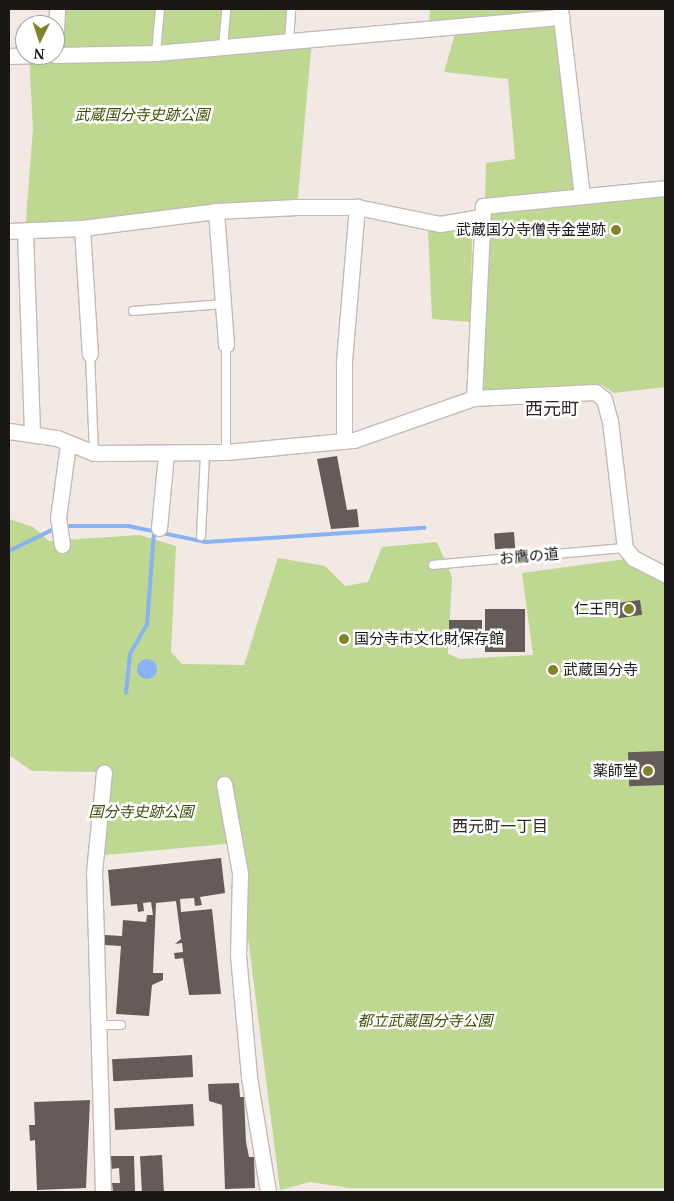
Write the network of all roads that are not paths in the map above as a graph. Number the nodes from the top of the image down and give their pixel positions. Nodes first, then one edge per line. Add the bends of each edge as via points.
1 (160, 9) edge
2 (226, 9) edge
3 (291, 9) edge
4 (560, 13) edge
5 (289, 41) junction
6 (223, 47) junction
7 (156, 53) junction
8 (65, 54) edge
9 (665, 188) edge
10 (582, 195) junction
11 (357, 207) junction
12 (216, 211) junction
13 (480, 217) junction
14 (82, 228) junction
15 (9, 231) edge
16 (25, 231) junction
17 (223, 304) junction
18 (133, 311) dead end
19 (226, 344) joint
20 (90, 354) joint
21 (474, 398) junction
22 (9, 431) edge
23 (32, 434) junction
24 (344, 441) junction
25 (68, 444) junction
26 (226, 452) junction
27 (94, 453) junction
28 (205, 453) junction
29 (166, 454) junction
30 (159, 528) dead end
31 (201, 536) dead end
32 (62, 545) dead end
33 (625, 548) junction
34 (433, 565) dead end
35 (665, 574) edge
36 (104, 772) dead end
37 (224, 784) dead end
38 (96, 1025) junction
39 (121, 1025) dead end
40 (103, 1192) edge
41 (268, 1192) edge

1 - 7 lane
2 - 6 lane
3 - 5 lane
4 - 5 street
4 - 10 street
5 - 6 street
6 - 7 street
7 - 8 street
9 - 10 street
10 - 13 street via 483,206
11 - 12 street
11 - 13 street via 440,224
11 - 24 street via 344,361
12 - 14 street
12 - 17 street
13 - 21 street
14 - 16 street
14 - 20 street
15 - 16 street
16 - 23 street
17 - 18 lane
17 - 19 street
19 - 26 lane
20 - 27 lane
21 - 24 street
21 - 33 street via 595,392 604,399
22 - 23 street
23 - 25 street
24 - 26 street
25 - 27 street
25 - 32 street via 58,523
26 - 28 street
27 - 29 street
28 - 29 street
28 - 31 lane
29 - 30 street
33 - 34 lane, お鷹の道
33 - 35 street via 633,558
36 - 38 street via 94,856
37 - 41 street via 240,873 238,956 249,1076
38 - 39 lane
38 - 40 street

